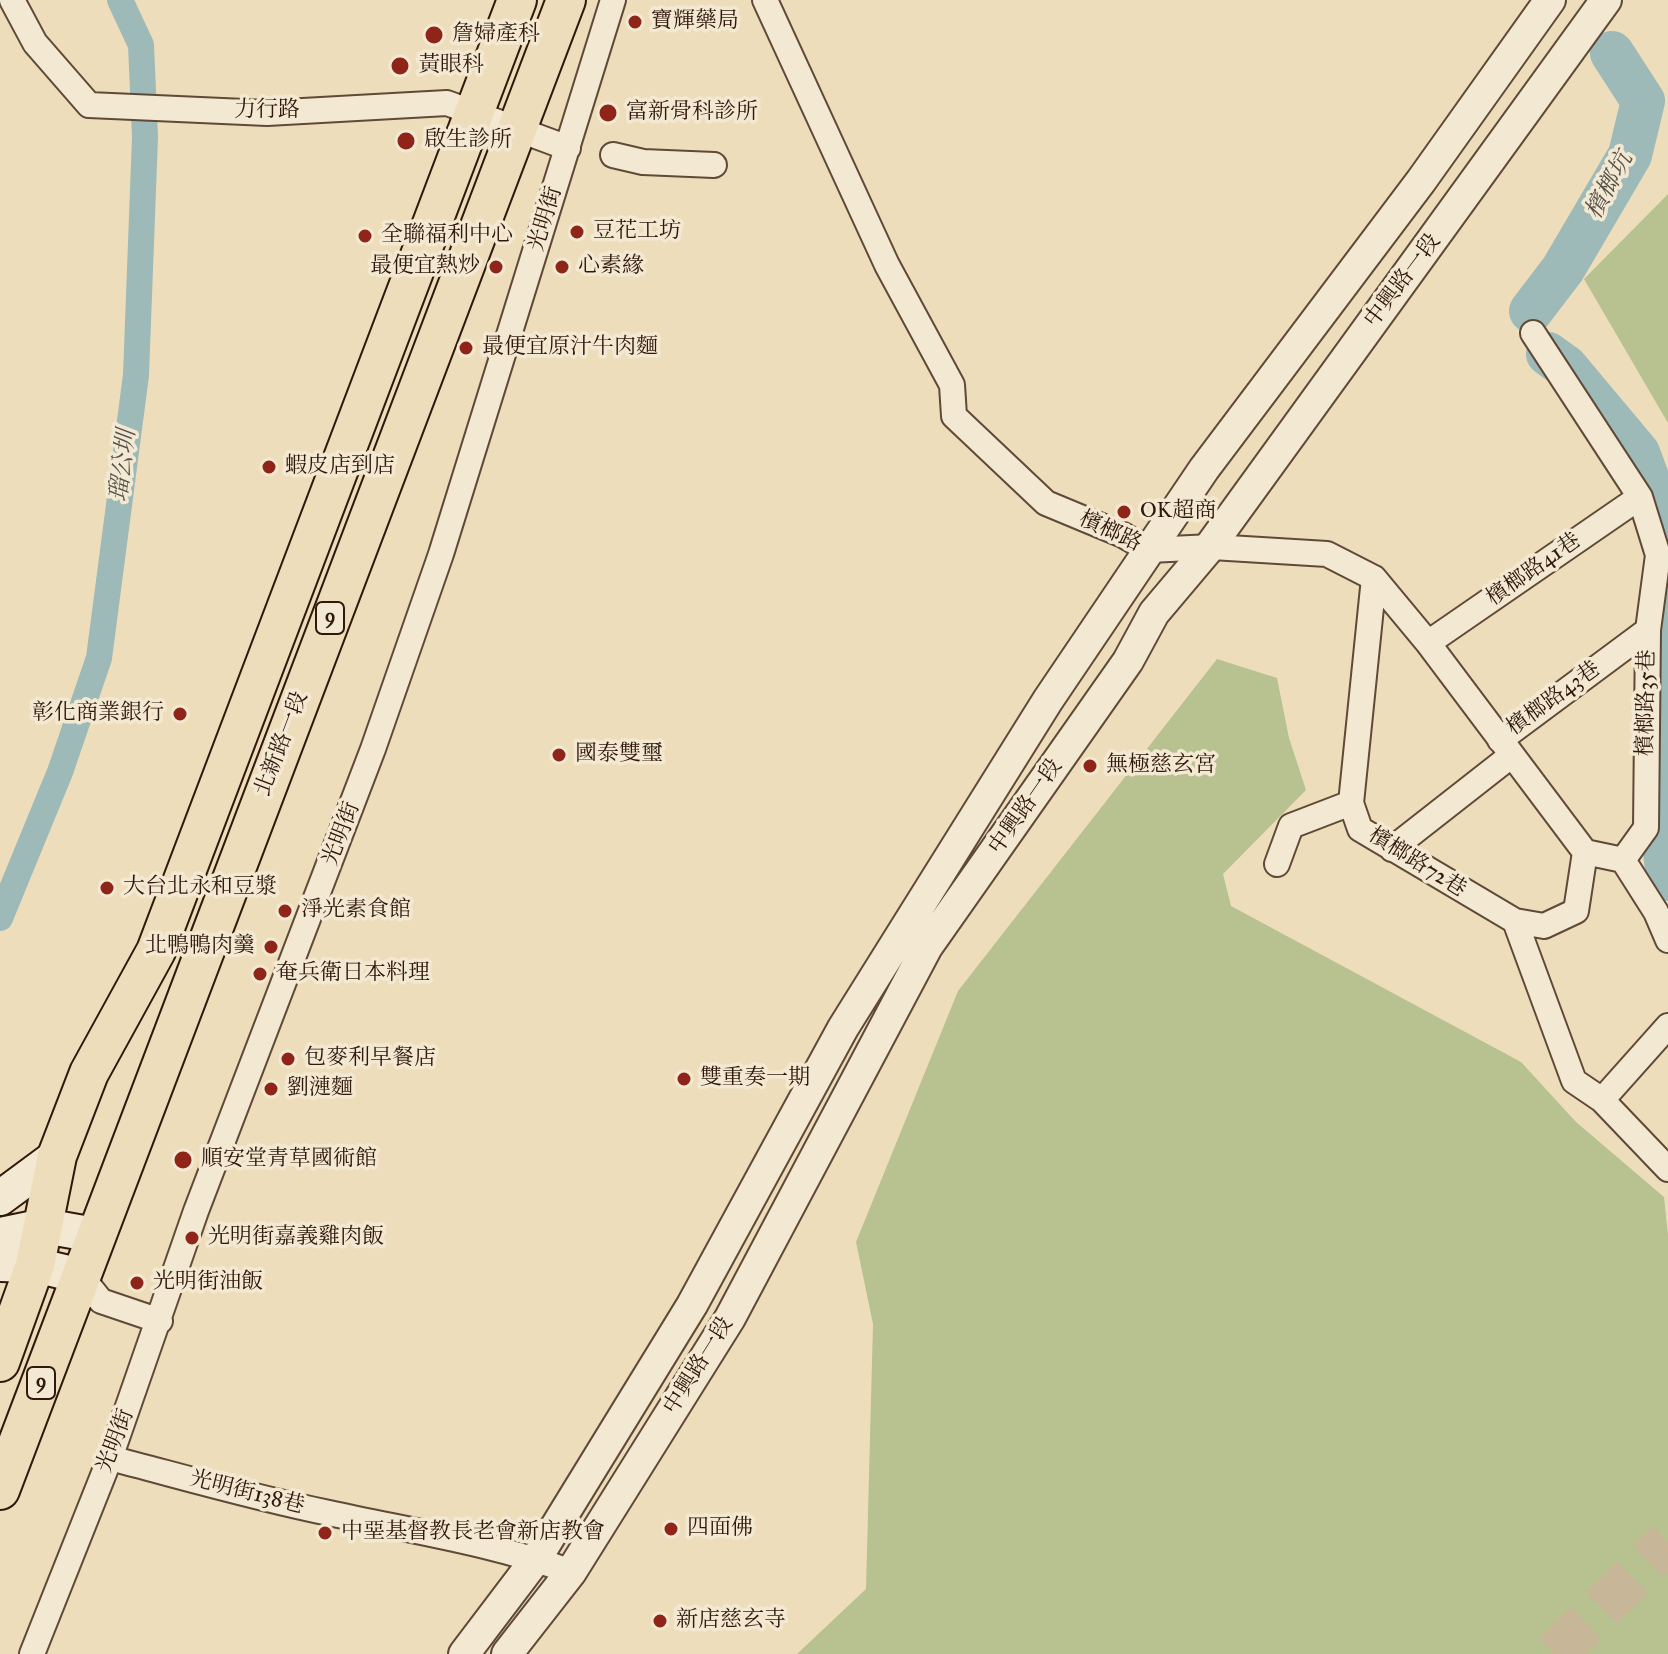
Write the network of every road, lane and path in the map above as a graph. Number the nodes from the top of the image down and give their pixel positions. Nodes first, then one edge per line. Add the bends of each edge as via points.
1 (12, 0) edge
2 (517, 0) edge
3 (566, 0) edge
4 (613, 0) edge
5 (765, 0) edge
6 (1550, 0) edge
7 (1606, 0) edge
8 (475, 111) junction
9 (517, 128) junction
10 (568, 148) junction
11 (613, 155) dead end
12 (714, 165) dead end
13 (1533, 333) dead end
14 (1640, 497) junction
15 (1208, 549) junction
16 (1149, 550) junction
17 (1374, 578) junction
18 (1648, 630) junction
19 (1428, 643) junction
20 (1506, 747) junction
21 (1351, 803) junction
22 (1392, 849) junction
23 (1585, 852) junction
24 (1623, 860) junction
25 (1277, 864) dead end
26 (1515, 921) junction
27 (1668, 940) edge
28 (1668, 1026) edge
29 (1602, 1100) junction
30 (57, 1156) junction
31 (1668, 1169) edge
32 (0, 1198) edge
33 (44, 1226) junction
34 (0, 1235) edge
35 (95, 1235) junction
36 (18, 1265) edge
37 (81, 1276) junction
38 (160, 1321) junction
39 (0, 1362) edge
40 (110, 1458) junction
41 (0, 1490) edge
42 (536, 1559) junction
43 (571, 1572) junction
44 (32, 1654) edge
45 (464, 1654) edge
46 (507, 1654) edge

1 - 8 street, 力行路 via 35,43 89,105 267,113 447,103
2 - 8 main road, 北新路一段 / 9
3 - 9 main road, 北新路一段 / 9
4 - 10 street, 光明街
5 - 16 street, 檳榔路 via 887,265 952,385 954,416 1046,503
6 - 16 street, 中興路一段
7 - 15 street, 中興路一段
8 - 9 street, 力行路
8 - 30 main road, 北新路一段 / 9 via 156,951 89,1073
9 - 10 street, 力行路
9 - 35 main road, 北新路一段 / 9
10 - 38 street, 光明街 via 441,554 373,749 196,1211
11 - 12 street via 643,162
13 - 14 street, 檳榔路35巷
14 - 18 street, 檳榔路35巷 via 1658,555
14 - 19 street, 檳榔路41巷
15 - 16 street, 檳榔路
15 - 17 street, 檳榔路 via 1327,554
15 - 43 street, 中興路一段 via 1154,613 1128,661 927,947 730,1318
16 - 42 street, 中興路一段 via 990,789 843,1028 692,1305
17 - 19 street, 檳榔路
17 - 21 street, 檳榔路72巷
18 - 20 street, 檳榔路43巷
18 - 24 street, 檳榔路35巷 via 1646,828
19 - 20 street, 檳榔路
20 - 22 street, 檳榔路43巷
20 - 23 street, 檳榔路
21 - 22 street, 檳榔路72巷 via 1360,829
21 - 25 street via 1291,826
22 - 26 street, 檳榔路72巷
23 - 24 street
23 - 26 street via 1576,911 1544,926
24 - 27 street
26 - 29 street via 1574,1081
28 - 29 street
29 - 31 street
30 - 32 main road
30 - 33 main road, 北新路一段 / 9
33 - 34 main road
33 - 35 main road
33 - 36 main road, 北新路一段 / 9
35 - 37 main road, 北新路一段 / 9
36 - 37 main road
36 - 39 main road, 北新路一段 / 9
37 - 38 street via 101,1301
37 - 41 main road, 北新路一段 / 9
38 - 40 street, 光明街
40 - 42 street, 光明街138巷 via 282,1503
40 - 44 street, 光明街
42 - 43 street, 光明街138巷
42 - 45 street, 中興路一段
43 - 46 street, 中興路一段

